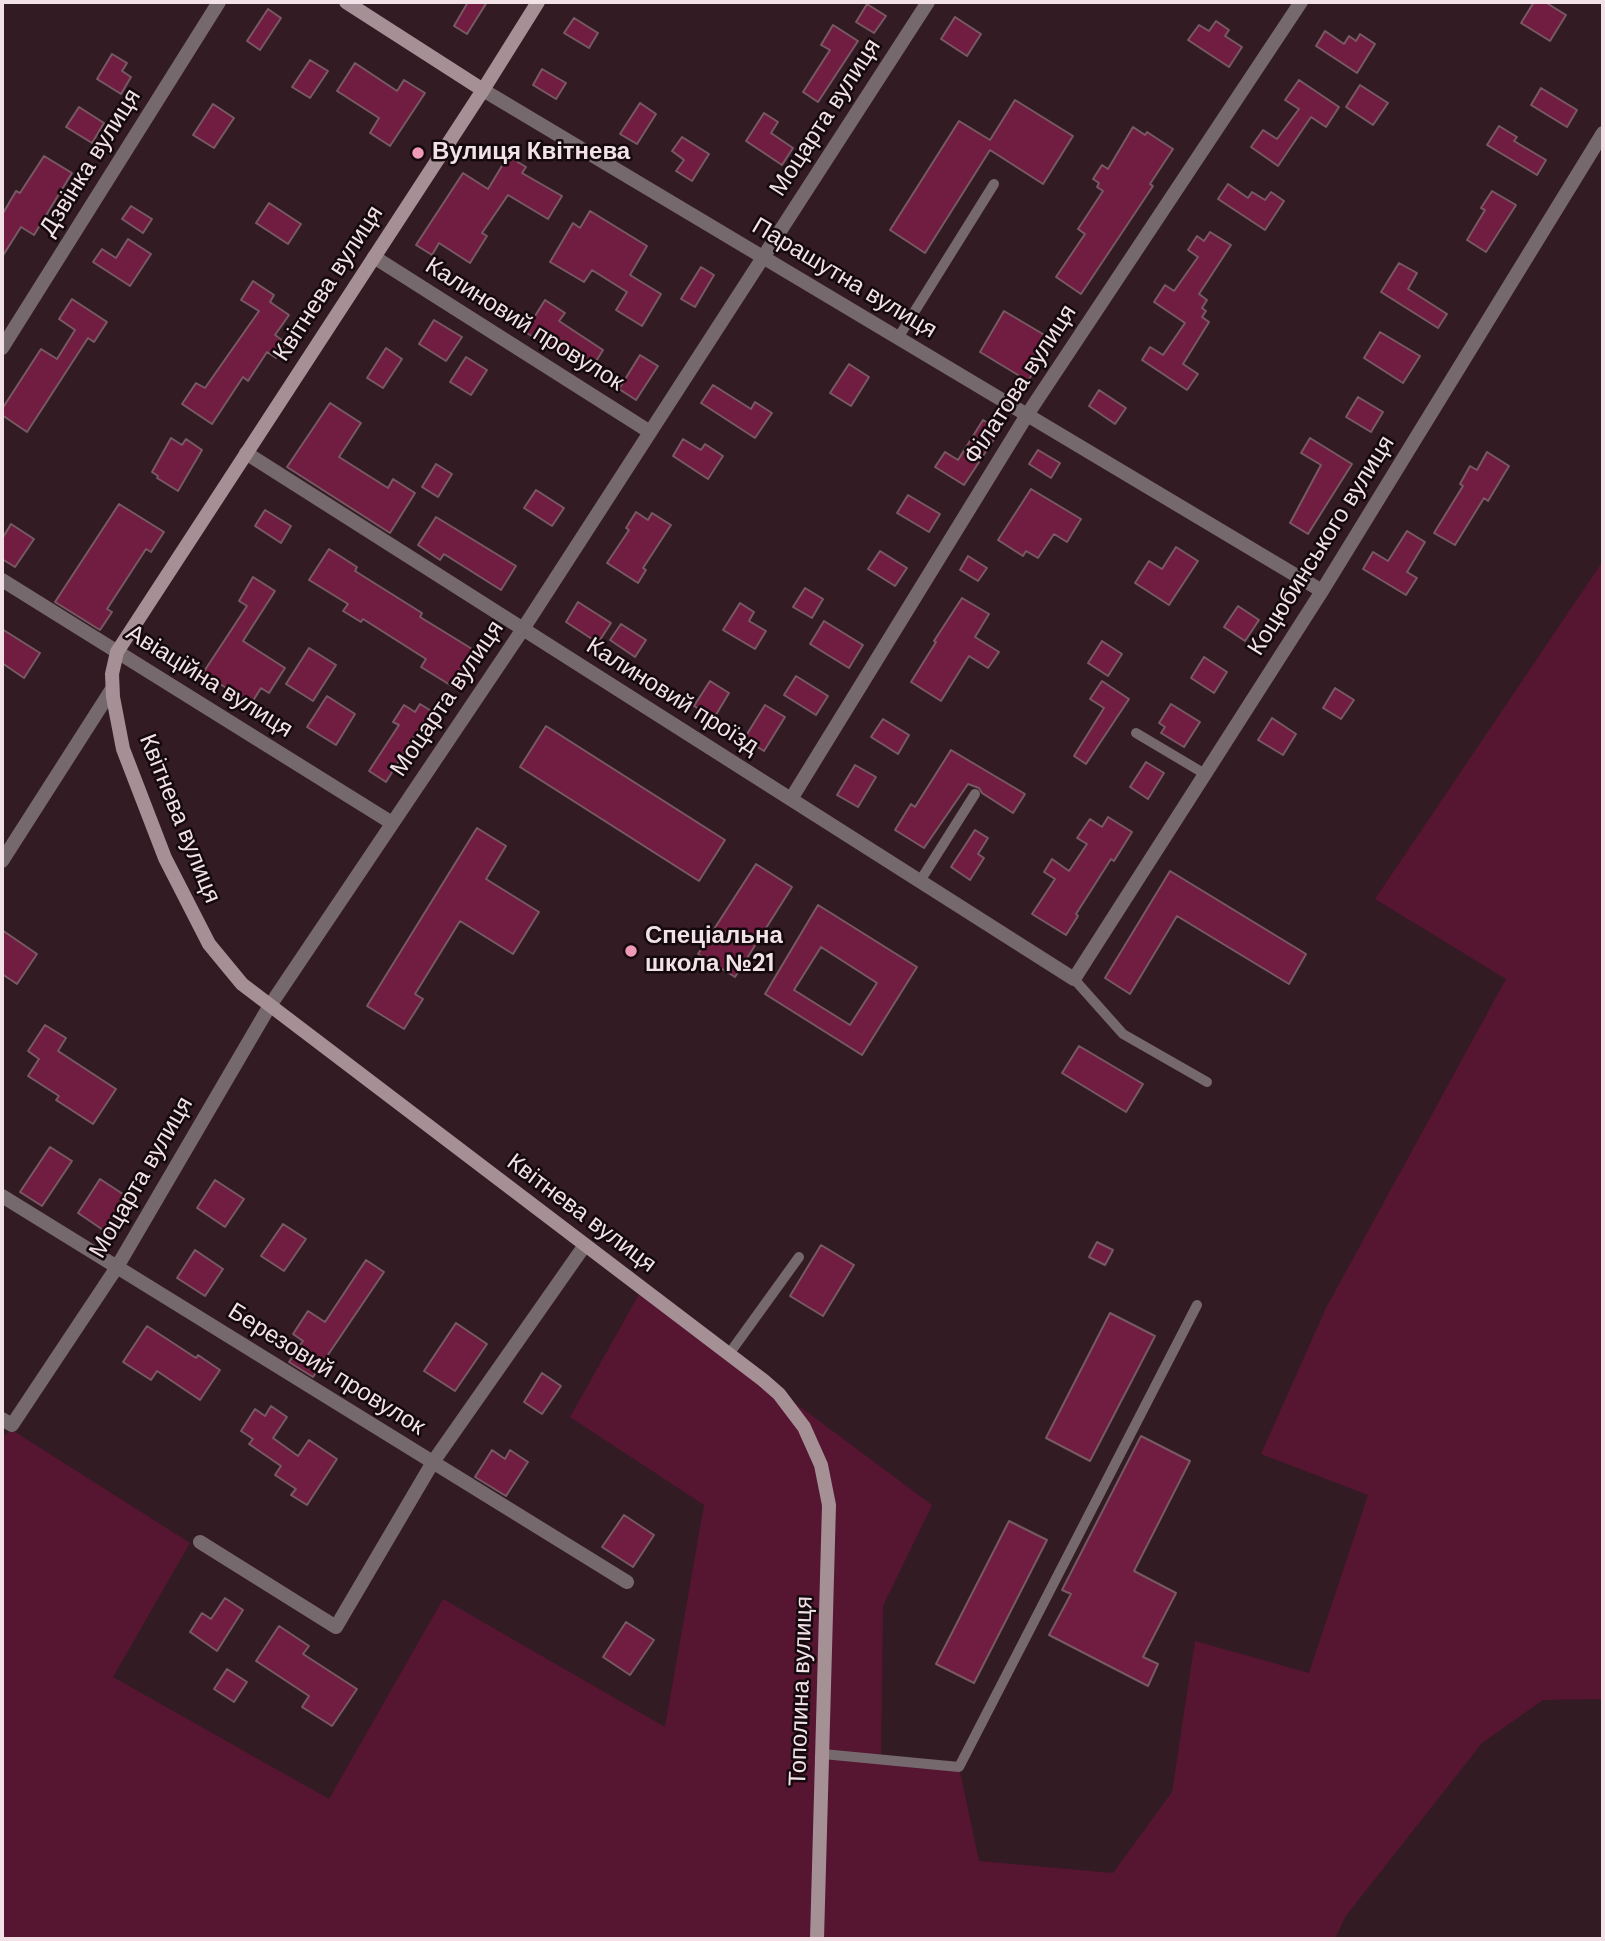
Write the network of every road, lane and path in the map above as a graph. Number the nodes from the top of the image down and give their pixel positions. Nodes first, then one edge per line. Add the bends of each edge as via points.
1 (219, 2) edge
2 (346, 2) edge
3 (538, 2) edge
4 (928, 2) edge
5 (1300, 2) edge
6 (483, 90) junction
7 (1603, 133) edge
8 (994, 184) dead end
9 (374, 257) junction
10 (762, 257) junction
11 (898, 338) junction
12 (2, 348) edge
13 (1027, 415) junction
14 (650, 432) junction
15 (246, 453) junction
16 (2, 580) edge
17 (1322, 591) junction
18 (523, 629) junction
19 (117, 652) junction
20 (112, 689) junction
21 (1136, 733) dead end
22 (1205, 774) junction
23 (975, 794) dead end
24 (791, 799) junction
25 (392, 823) junction
26 (2, 861) edge
27 (920, 881) junction
28 (1074, 979) junction
29 (269, 1007) junction
30 (1207, 1082) dead end
31 (2, 1196) edge
32 (585, 1245) junction
33 (799, 1257) dead end
34 (117, 1267) junction
35 (1197, 1305) dead end
36 (729, 1354) junction
37 (7, 1422) edge
38 (814, 1446) joint
39 (433, 1462) junction
40 (200, 1542) dead end
41 (627, 1582) dead end
42 (823, 1754) junction
43 (817, 1939) edge

1 - 12 street, Дзвінка вулиця
2 - 6 main road, Парашутна вулиця
3 - 6 main road, Квітнева вулиця
4 - 10 street, Моцарта вулиця
5 - 13 street, Філатова вулиця
6 - 9 main road, Квітнева вулиця
6 - 10 street, Парашутна вулиця
7 - 17 street, Коцюбинського вулиця
8 - 11 lane
9 - 14 street, Калиновий провулок
9 - 15 main road, Квітнева вулиця
10 - 11 street, Парашутна вулиця
10 - 14 street, Моцарта вулиця
11 - 13 street, Парашутна вулиця
13 - 17 street, Парашутна вулиця
13 - 24 street, Філатова вулиця
14 - 18 street, Моцарта вулиця
15 - 18 street, Калиновий проїзд
15 - 19 main road, Квітнева вулиця
16 - 19 street, Авіаційна вулиця
17 - 22 street, Коцюбинського вулиця
18 - 24 street, Калиновий проїзд
18 - 25 street, Моцарта вулиця
19 - 20 main road, Квітнева вулиця
19 - 25 street, Авіаційна вулиця
20 - 26 street
20 - 29 main road, Квітнева вулиця via 123,749 183,894 219,958
21 - 22 lane
22 - 28 street, Коцюбинського вулиця
23 - 27 lane
24 - 27 street, Калиновий проїзд
25 - 29 street, Моцарта вулиця
27 - 28 street, Калиновий проїзд
28 - 30 lane via 1123,1034
29 - 32 main road, Квітнева вулиця
29 - 34 street, Моцарта вулиця
31 - 34 street, Березовий провулок
32 - 36 main road, Квітнева вулиця
32 - 39 street
33 - 36 lane
34 - 37 street, Моцарта вулиця
34 - 39 street, Березовий провулок
35 - 42 lane via 959,1767
36 - 38 main road, Квітнева вулиця via 779,1394
38 - 42 main road, Тополина вулиця via 829,1515
39 - 40 street via 335,1627
39 - 41 street, Березовий провулок
42 - 43 main road, Тополина вулиця

